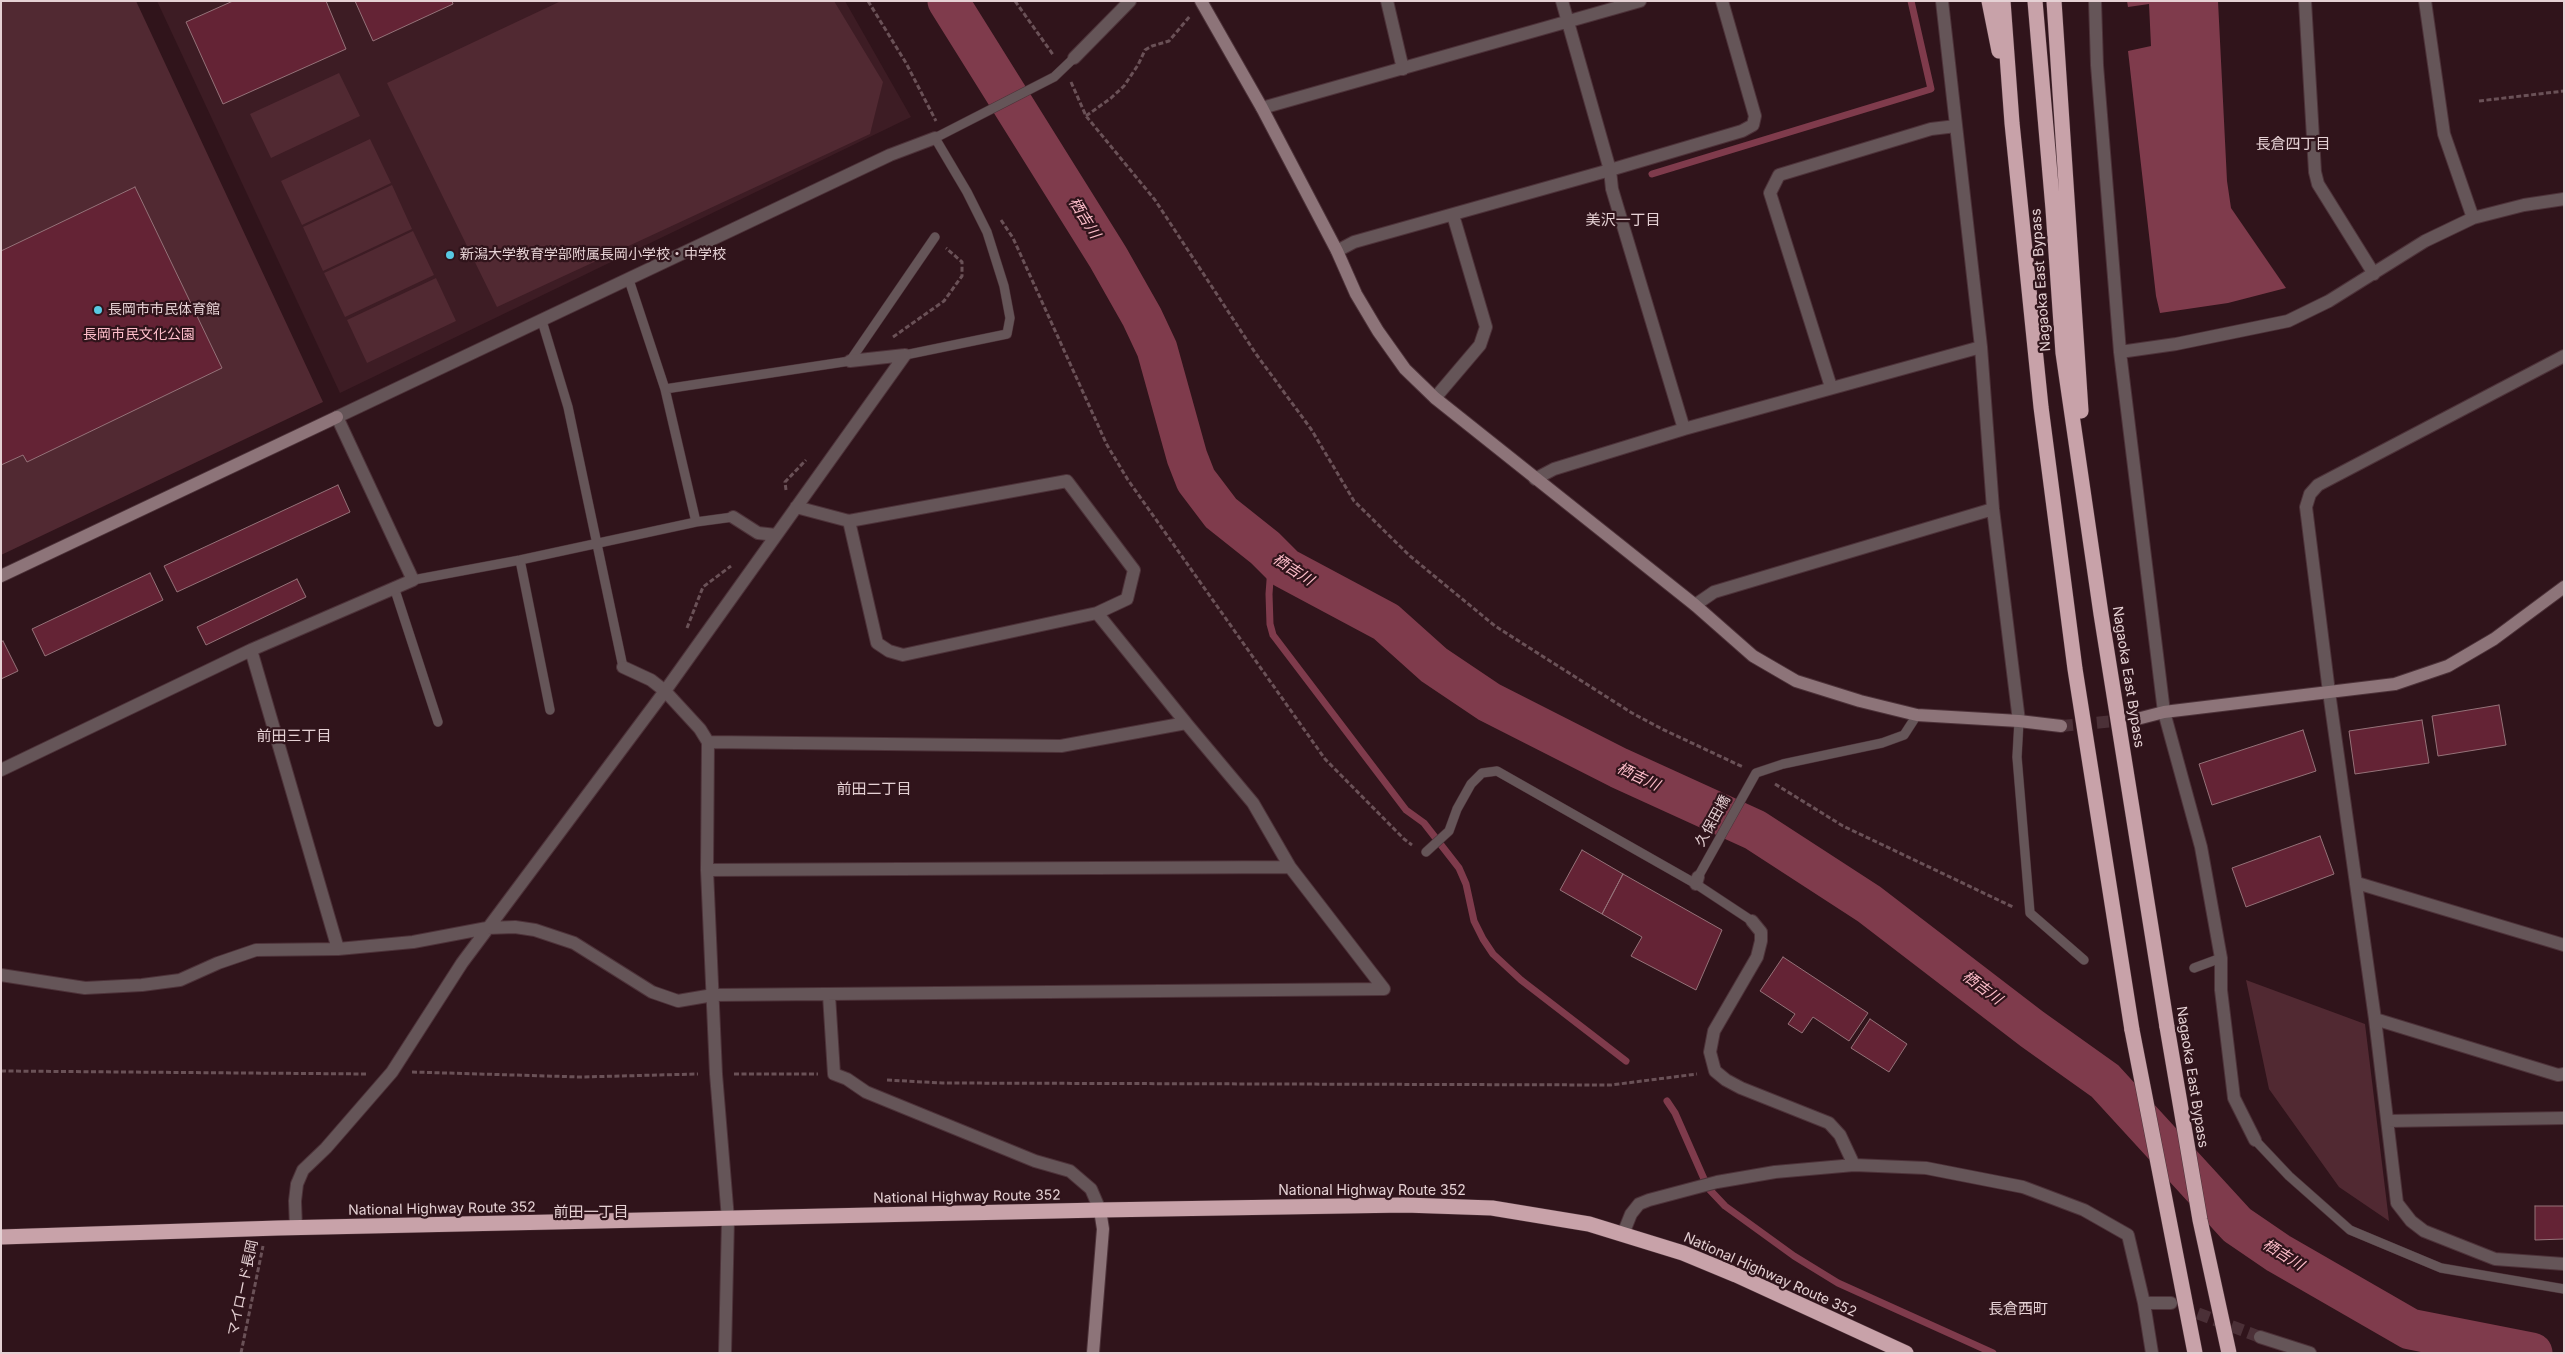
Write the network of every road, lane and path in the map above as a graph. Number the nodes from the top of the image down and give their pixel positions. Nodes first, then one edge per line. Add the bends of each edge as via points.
1 (868, 1) edge
2 (1015, 1) edge
3 (1130, 1) edge
4 (1201, 1) edge
5 (1387, 1) edge
6 (1562, 1) edge
7 (1640, 1) edge
8 (1722, 1) edge
9 (1942, 1) edge
10 (1989, 1) edge
11 (2003, 1) edge
12 (2035, 1) edge
13 (2054, 1) edge
14 (2095, 1) edge
15 (2306, 1) edge
16 (2425, 1) edge
17 (1190, 16) dead end
18 (1569, 22) junction
19 (1074, 58) joint
20 (1055, 59) dead end
21 (1403, 69) junction
22 (1070, 80) dead end
23 (2564, 91) edge
24 (2479, 101) dead end
25 (1262, 108) junction
26 (1086, 116) junction
27 (2012, 124) junction
28 (939, 125) dead end
29 (1956, 126) junction
30 (935, 138) junction
31 (1610, 170) junction
32 (2564, 199) edge
33 (997, 215) dead end
34 (1453, 215) junction
35 (2473, 218) junction
36 (935, 237) dead end
37 (1337, 251) junction
38 (2374, 274) junction
39 (629, 280) junction
40 (542, 321) junction
41 (1981, 347) junction
42 (2120, 352) junction
43 (905, 355) junction
44 (2564, 356) edge
45 (850, 361) junction
46 (1831, 387) junction
47 (665, 389) junction
48 (1435, 398) junction
49 (337, 417) junction
50 (1684, 429) junction
51 (1535, 479) junction
52 (2087, 506) junction
53 (796, 507) junction
54 (1993, 509) junction
55 (733, 517) joint
56 (849, 521) junction
57 (696, 522) junction
58 (776, 535) junction
59 (598, 544) junction
60 (520, 560) junction
61 (1, 576) edge
62 (413, 580) junction
63 (394, 587) junction
64 (2564, 587) edge
65 (1695, 605) junction
66 (1097, 613) junction
67 (251, 650) junction
68 (623, 667) joint
69 (666, 691) junction
70 (2329, 692) junction
71 (550, 710) dead end
72 (2164, 712) junction
73 (1917, 715) junction
74 (2138, 719) tunnel mouth
75 (2019, 721) junction
76 (438, 722) dead end
77 (1186, 723) junction
78 (2061, 726) tunnel mouth
79 (708, 742) junction
80 (1, 770) edge
81 (1753, 776) junction
82 (1426, 852) joint
83 (1290, 867) junction
84 (708, 870) junction
85 (1697, 881) junction
86 (2357, 883) junction
87 (2030, 913) junction
88 (1752, 920) joint
89 (487, 928) junction
90 (2564, 945) edge
91 (338, 949) junction
92 (2221, 958) junction
93 (2084, 960) dead end
94 (2194, 968) dead end
95 (1, 974) edge
96 (713, 995) junction
97 (829, 995) junction
98 (2375, 1019) junction
99 (1, 1071) edge
100 (1716, 1071) junction
101 (392, 1072) junction
102 (716, 1074) junction
103 (834, 1074) junction
104 (2564, 1074) edge
105 (885, 1080) dead end
106 (2564, 1118) edge
107 (2388, 1120) junction
108 (2256, 1140) joint
109 (1854, 1164) junction
110 (1100, 1210) junction
111 (728, 1219) junction
112 (267, 1228) junction
113 (296, 1228) junction
114 (1623, 1234) junction
115 (1, 1237) edge
116 (2564, 1264) edge
117 (2564, 1289) edge
118 (2144, 1303) junction
119 (2171, 1304) tunnel mouth
120 (2260, 1337) tunnel mouth
121 (241, 1353) edge
122 (725, 1353) edge
123 (1093, 1353) edge
124 (1906, 1353) edge
125 (2152, 1353) edge
126 (2195, 1353) edge
127 (2229, 1353) edge
128 (2310, 1353) edge

1 - 28 path via 906,62
2 - 20 path
3 - 19 street
4 - 25 street
5 - 21 street
6 - 18 street
7 - 18 street
8 - 31 street via 1755,116 1752,125 1742,131
9 - 29 street
10 - 27 highway
11 - 27 highway, Nagaoka East Bypass
12 - 52 highway, Nagaoka East Bypass via 2063,354
13 - 52 highway
14 - 42 street via 2097,65
15 - 38 street via 2315,172 2318,184
16 - 35 street via 2444,134
17 - 26 path via 1170,41 1145,50 1124,86
18 - 21 street
18 - 31 street
19 - 30 lane via 1054,77
21 - 25 street
22 - 26 path
23 - 24 path
25 - 37 street
26 - 81 path via 1155,200 1256,354 1310,428 1354,501 1410,556 1495,626 1662,729
27 - 126 highway, Nagaoka East Bypass, bridge via 2041,408 2076,669 2132,1030
29 - 41 street
29 - 46 street via 1931,129 1778,175 1770,193
30 - 39 street via 890,155
30 - 43 lane via 987,232 1010,318 1007,334
31 - 34 street
31 - 50 street via 1612,189
32 - 35 street
33 - 82 path via 1013,238 1107,445 1128,480 1325,759 1404,839
34 - 37 street via 1354,242
34 - 48 street via 1486,327 1480,345
35 - 38 street via 2425,241
36 - 45 lane
37 - 48 street via 1356,294 1378,331 1405,370
38 - 42 street via 2330,301 2288,320 2185,343
39 - 40 street
39 - 47 lane
40 - 49 street
40 - 59 lane via 568,407
41 - 46 street
41 - 54 street
42 - 72 street
43 - 45 street
43 - 53 street
44 - 70 street via 2318,485 2310,494 2306,507
45 - 47 lane
46 - 50 street
47 - 57 lane
48 - 51 street
49 - 61 street
49 - 62 street
50 - 51 street via 1554,469
51 - 65 street
52 - 127 highway, Nagaoka East Bypass, bridge via 2102,623 2167,1027 2200,1220
53 - 56 street
53 - 58 street
54 - 65 street via 1714,592
54 - 75 street
55 - 57 lane
55 - 58 street via 758,533
56 - 66 street via 877,643 889,651 904,655
56 - 66 street via 1067,481 1134,570 1126,599
57 - 59 lane
58 - 69 street
59 - 60 lane
59 - 68 lane
60 - 62 lane
60 - 71 lane
62 - 63 street
63 - 67 street
63 - 76 lane
64 - 70 street via 2494,639 2448,666 2395,684
65 - 73 street via 1753,656 1796,681
66 - 77 street
67 - 80 street
67 - 91 street
68 - 69 street
69 - 79 street
69 - 89 street
70 - 72 street
70 - 86 street
72 - 74 street
72 - 92 street via 2201,847
73 - 75 street
73 - 81 lane via 1904,735 1882,743 1783,764
75 - 78 street
75 - 87 lane via 2017,757
77 - 79 street via 1062,746
77 - 83 street via 1253,803
79 - 84 street
81 - 85 lane, 久保田橋
81 - 87 path via 1887,849 1999,903
82 - 85 lane via 1449,831 1471,784 1482,773 1497,771
83 - 84 street
83 - 97 street via 1384,989
84 - 96 street
85 - 88 lane
86 - 90 street
86 - 98 street
87 - 93 lane
88 - 100 street via 1761,932 1761,941 1757,957 1714,1031 1710,1052
89 - 91 street via 413,942
89 - 96 street via 535,930 574,943 652,992 678,1001
89 - 101 street
91 - 95 street via 256,950 180,980 142,985 85,988
92 - 94 lane
92 - 108 street via 2221,990 2234,1098
96 - 97 street
96 - 102 street
97 - 103 street
98 - 104 street via 2558,1075
98 - 107 street
99 - 101 path
100 - 105 path via 1611,1085 942,1083
100 - 109 street via 1741,1088 1829,1123 1840,1136
101 - 102 path via 581,1077
101 - 113 street via 303,1170 294,1200
102 - 103 path
102 - 111 street
103 - 110 street via 866,1092 1036,1161 1070,1171 1091,1189
106 - 107 street
107 - 116 street via 2397,1204 2424,1232 2495,1259
108 - 117 lane via 2289,1176 2350,1230 2441,1268
109 - 114 street via 1717,1182 1639,1204
109 - 118 street via 1926,1168 2013,1185 2084,1210 2128,1235
110 - 111 highway, National Highway Route 352
110 - 114 highway, National Highway Route 352 via 1492,1208 1589,1224
110 - 123 street via 1102,1229
111 - 113 highway, National Highway Route 352
111 - 122 street
112 - 113 highway, National Highway Route 352
112 - 115 highway, National Highway Route 352
112 - 121 path, マイロード長岡
114 - 124 highway, National Highway Route 352 via 1683,1253 1736,1275
118 - 119 street
118 - 125 street
120 - 128 street

